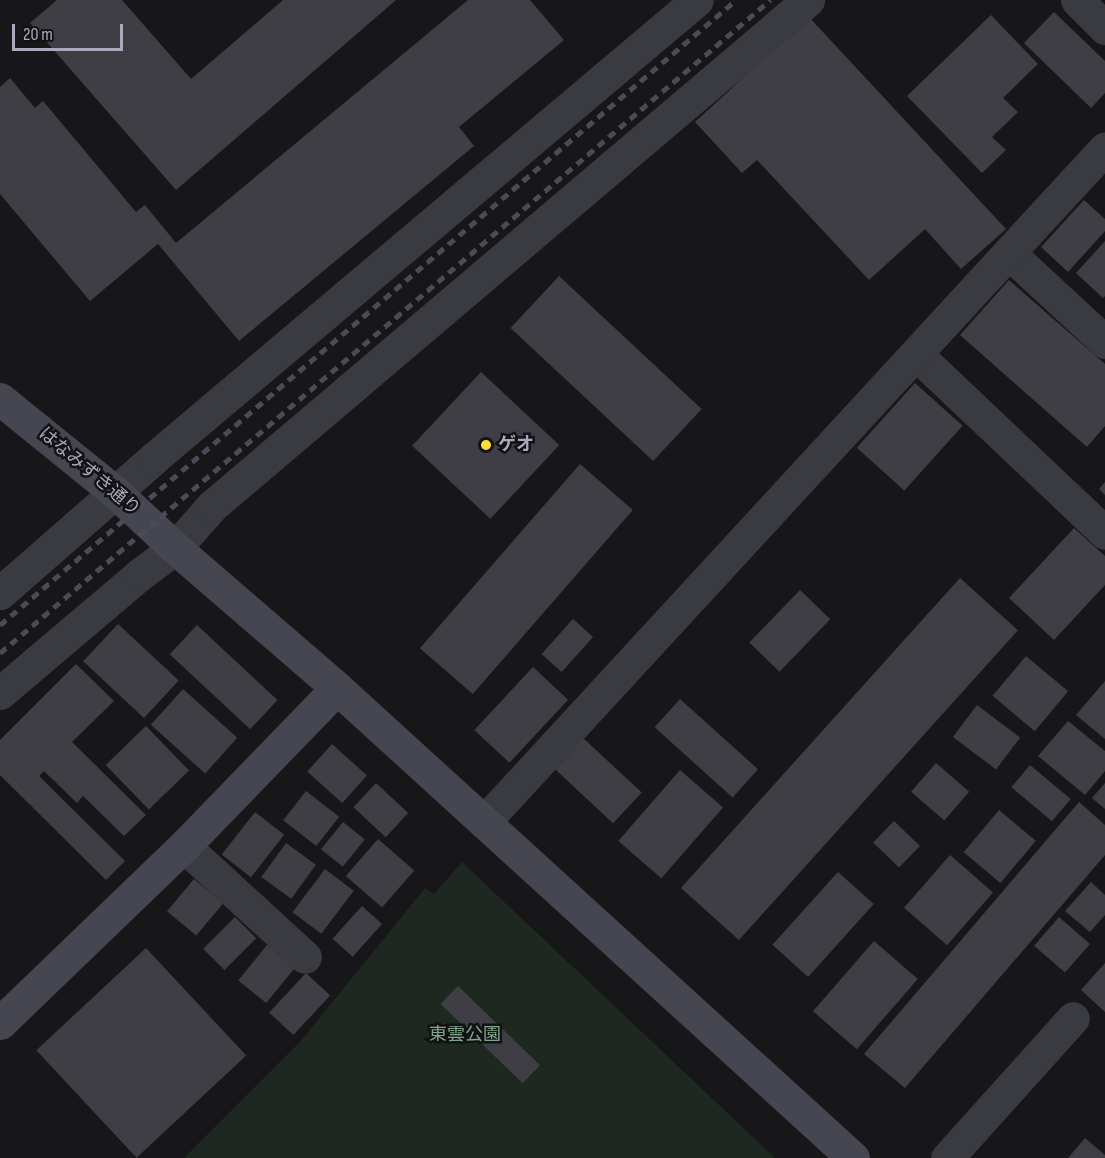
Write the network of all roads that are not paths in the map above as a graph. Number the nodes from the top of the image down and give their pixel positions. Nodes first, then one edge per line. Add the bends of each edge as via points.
1 (697, 0) edge
2 (808, 0) edge
3 (1077, 0) edge
4 (1105, 28) edge
5 (1105, 148) edge
6 (1009, 253) junction
7 (1105, 342) edge
8 (916, 354) junction
9 (0, 399) edge
10 (115, 492) junction
11 (1105, 533) edge
12 (175, 548) junction
13 (0, 593) edge
14 (337, 688) junction
15 (0, 693) edge
16 (484, 822) junction
17 (184, 846) junction
18 (305, 957) dead end
19 (1073, 1018) dead end
20 (0, 1023) edge
21 (854, 1158) edge
22 (947, 1158) edge

1 - 10 street
2 - 12 street via 212,506
3 - 4 street
5 - 6 street
6 - 7 street
6 - 8 street
8 - 11 street
8 - 16 street
9 - 10 street, はなみずき通り
10 - 12 street, はなみずき通り
10 - 13 street
12 - 14 street, はなみずき通り
12 - 15 street
14 - 16 street, はなみずき通り
14 - 17 street
16 - 21 street, はなみずき通り
17 - 18 street
17 - 20 street
19 - 22 street

